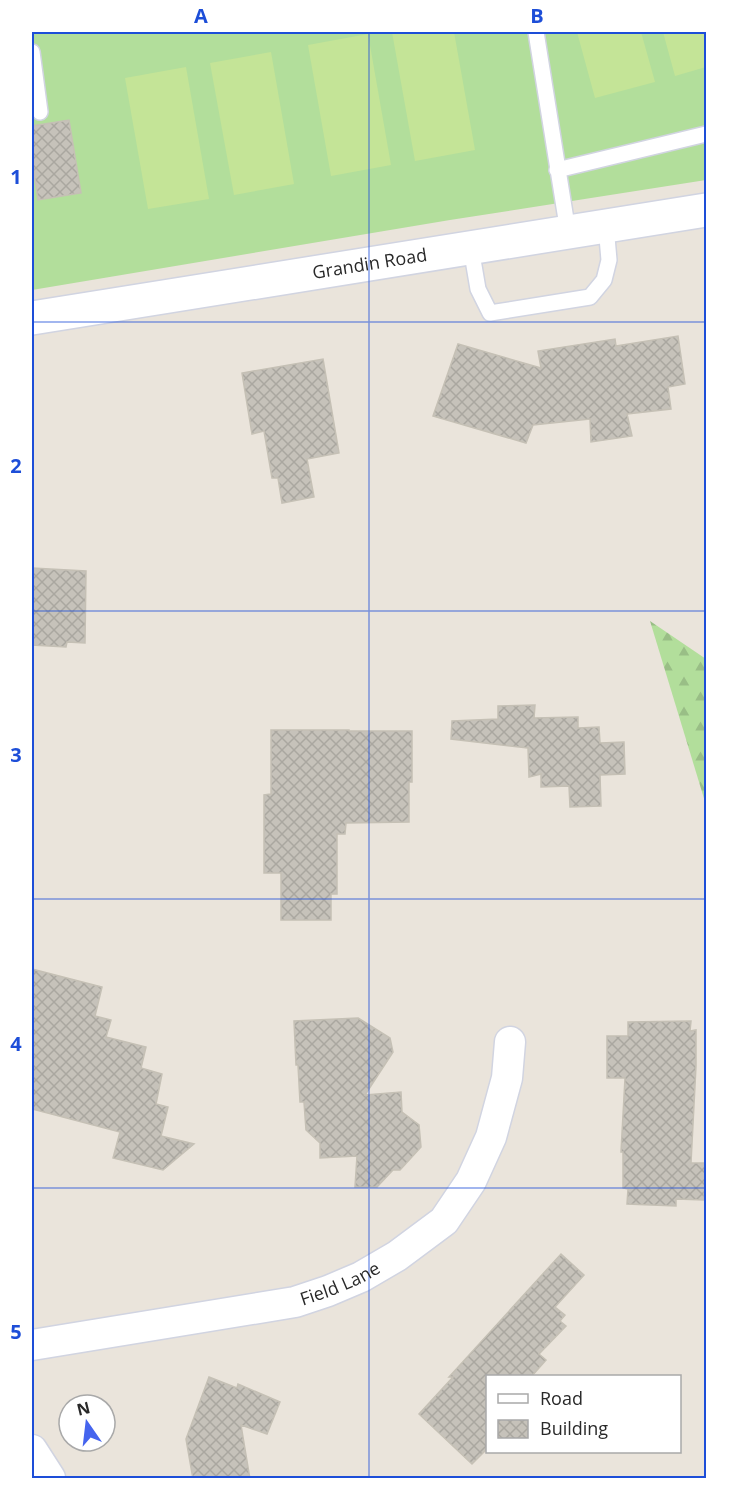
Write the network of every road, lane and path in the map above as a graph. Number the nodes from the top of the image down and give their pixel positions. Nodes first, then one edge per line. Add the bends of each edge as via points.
1 (536, 32) edge
2 (32, 52) edge
3 (40, 112) dead end
4 (706, 134) edge
5 (557, 170) junction
6 (706, 210) edge
7 (606, 226) junction
8 (568, 232) junction
9 (471, 248) junction
10 (32, 318) edge
11 (510, 1042) dead end
12 (32, 1344) edge
13 (32, 1450) edge
14 (50, 1479) edge

1 - 5 lane
2 - 3 lane
4 - 5 lane
5 - 8 lane
6 - 7 street, Grandin Road
7 - 8 street, Grandin Road
7 - 9 lane via 609,260 604,280 590,297 490,313 478,289
8 - 9 street, Grandin Road
9 - 10 street, Grandin Road
11 - 12 street, Field Lane via 507,1078 491,1137 471,1180 444,1221 398,1256 361,1277 295,1302
13 - 14 street

